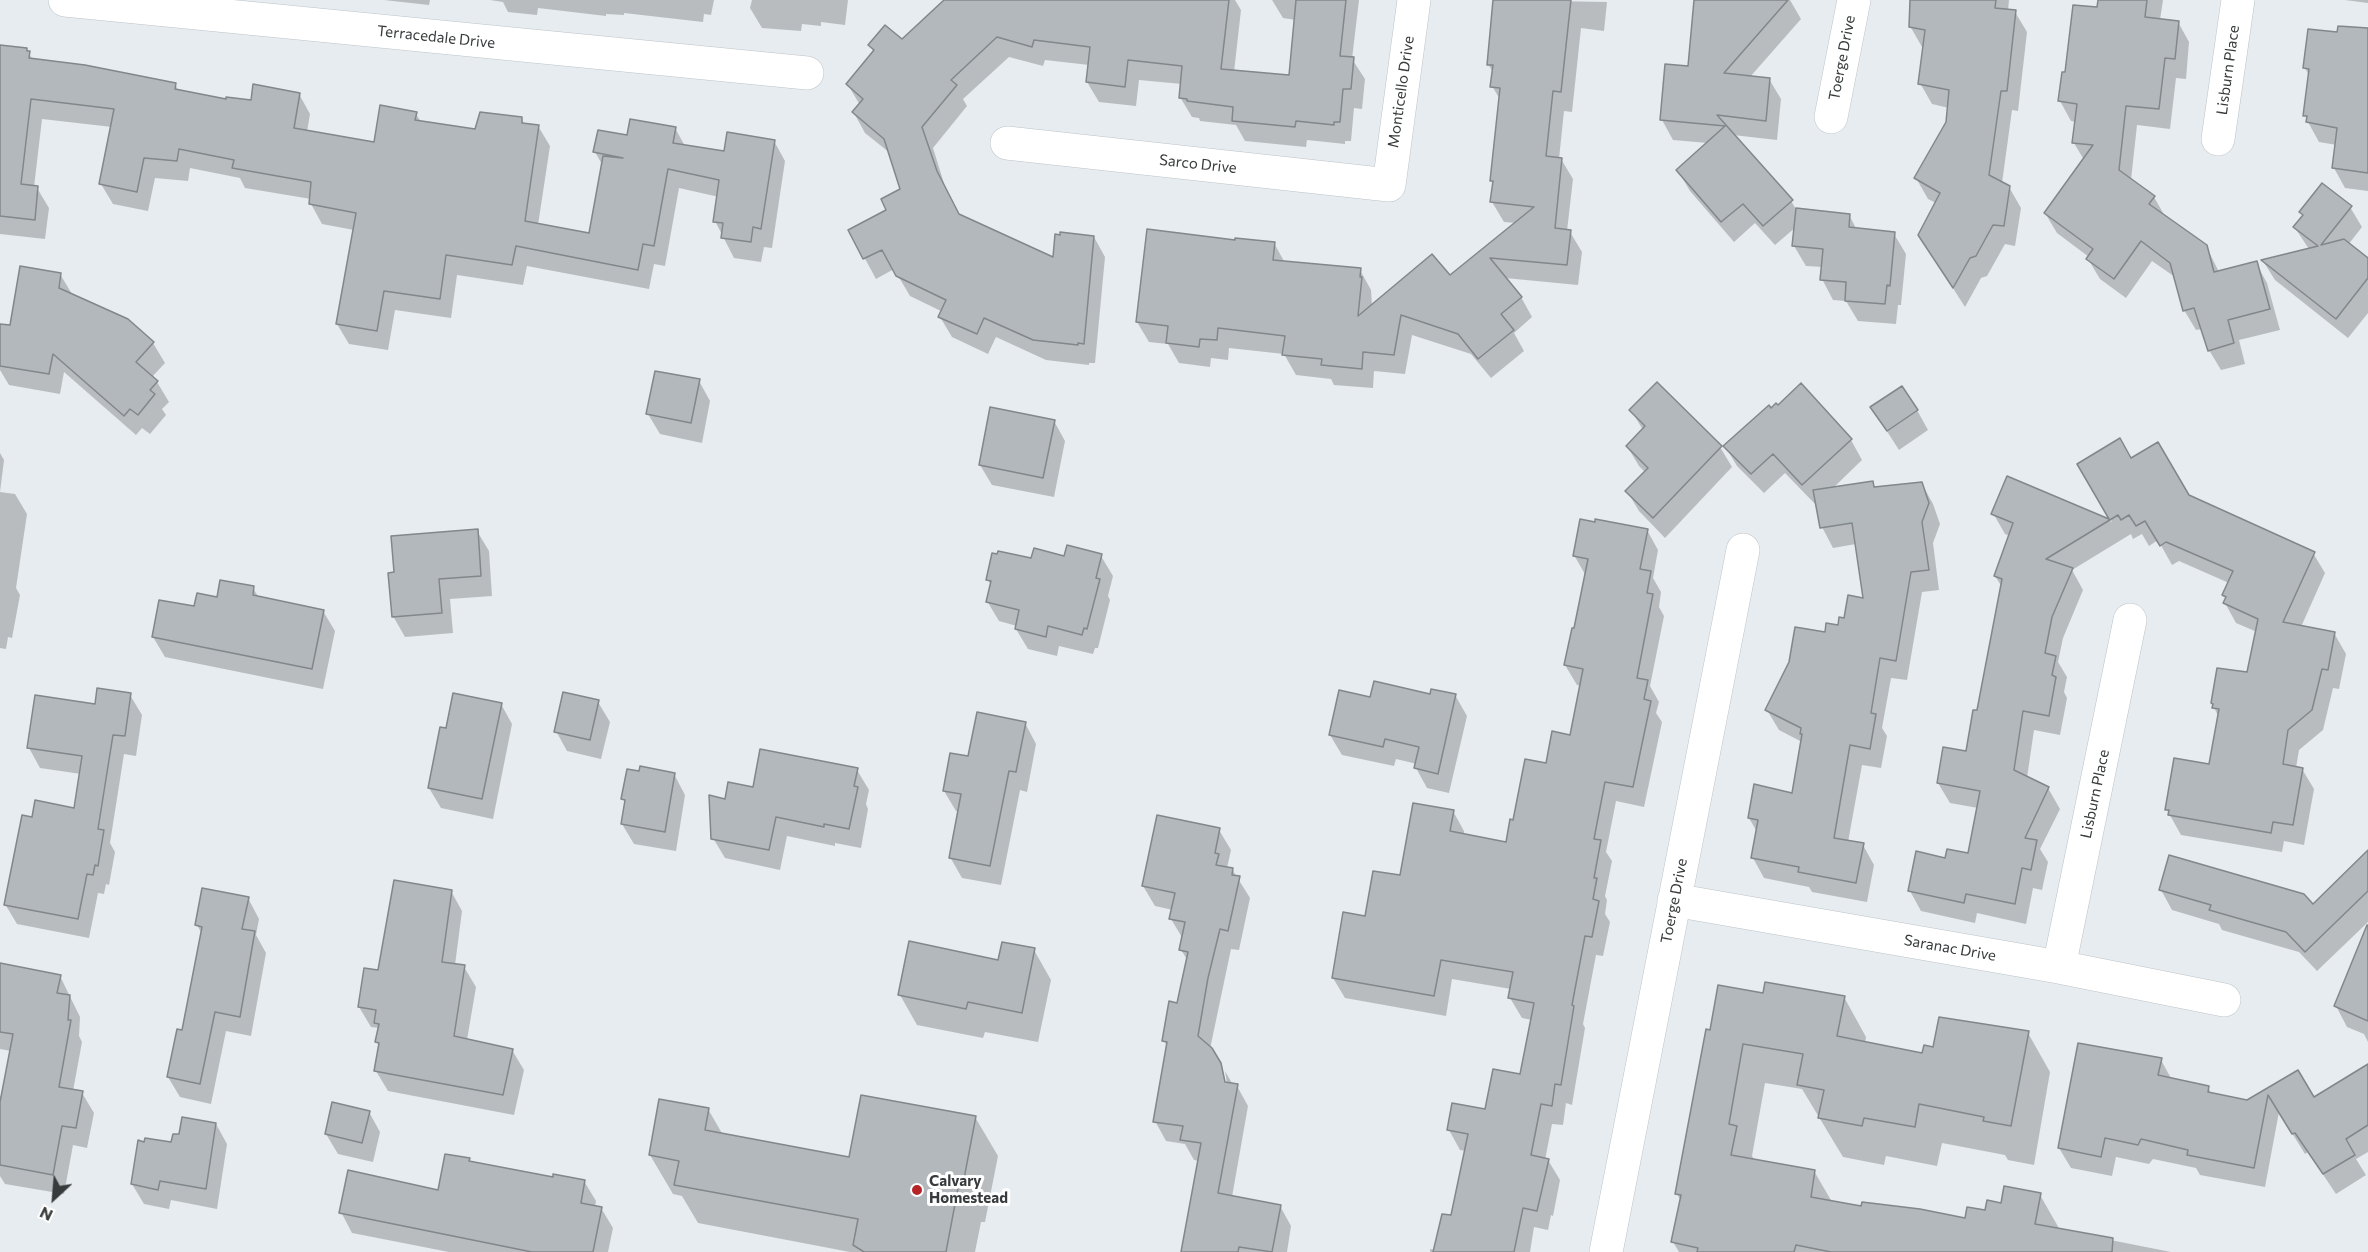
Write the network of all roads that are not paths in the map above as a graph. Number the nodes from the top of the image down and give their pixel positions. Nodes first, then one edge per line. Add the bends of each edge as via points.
1 (65, 0) edge
2 (1414, 0) edge
3 (1854, 0) edge
4 (2238, 0) edge
5 (807, 73) dead end
6 (1831, 117) dead end
7 (2218, 140) dead end
8 (1007, 143) dead end
9 (1389, 185) joint
10 (1743, 550) dead end
11 (2130, 621) dead end
12 (1674, 900) junction
13 (2059, 967) junction
14 (2224, 1000) dead end
15 (1606, 1252) edge

1 - 5 street, Terracedale Drive
2 - 9 street, Monticello Drive
3 - 6 street, Toerge Drive
4 - 7 street, Lisburn Place
8 - 9 street, Sarco Drive
10 - 12 street, Toerge Drive
11 - 13 street, Lisburn Place
12 - 13 street, Saranac Drive
12 - 15 street, Toerge Drive
13 - 14 street, Saranac Drive

